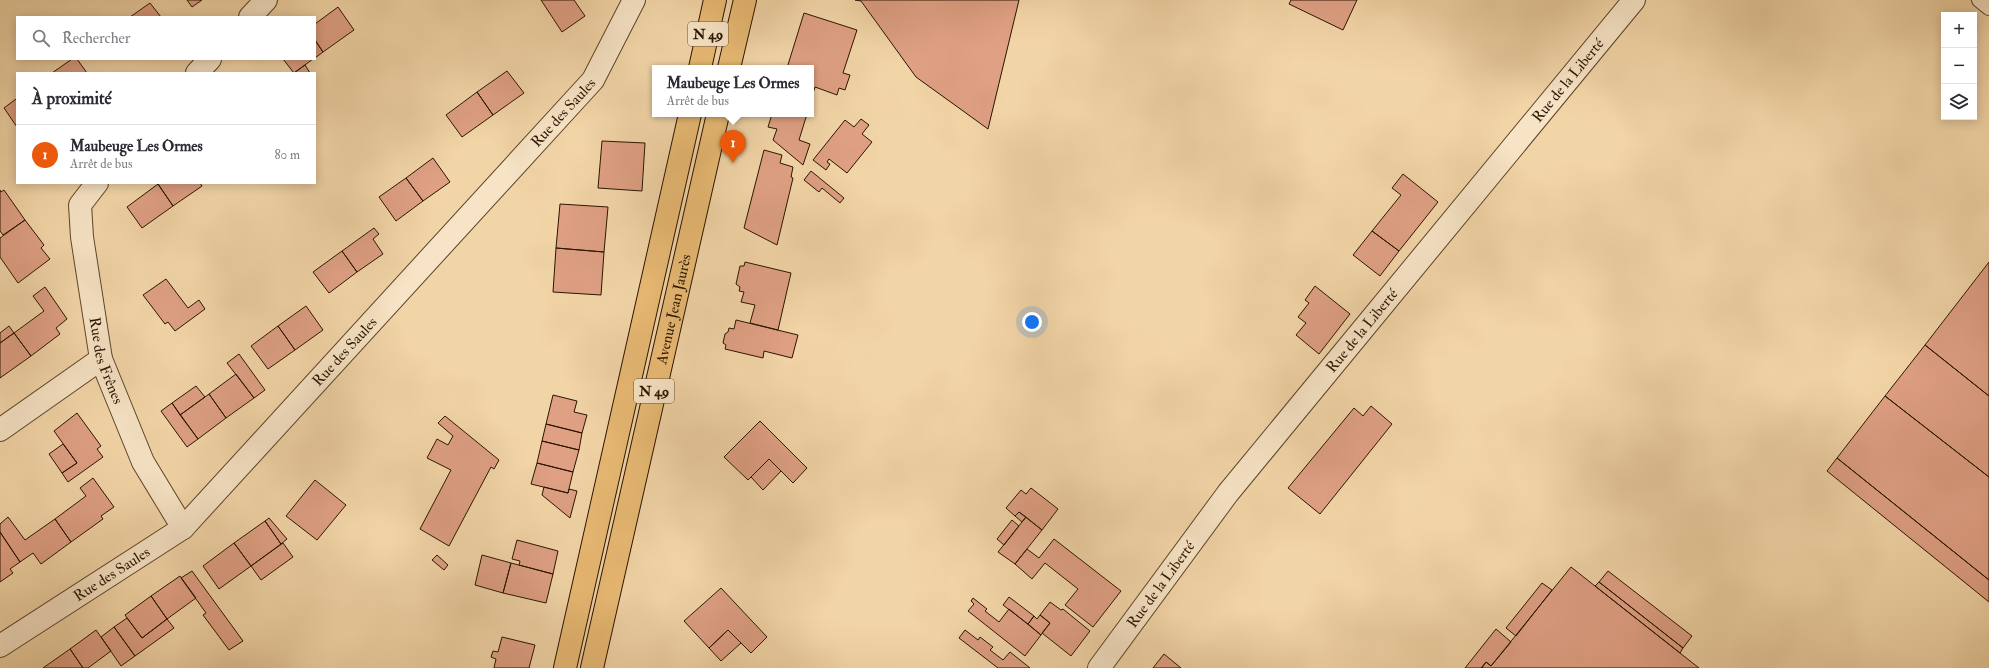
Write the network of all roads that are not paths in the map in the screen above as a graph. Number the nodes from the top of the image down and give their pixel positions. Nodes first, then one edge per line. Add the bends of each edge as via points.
1 (266, 0) edge
2 (634, 0) edge
3 (716, 0) edge
4 (744, 0) edge
5 (1634, 0) edge
6 (1978, 0) edge
7 (1989, 8) edge
8 (251, 16) edge
9 (209, 60) edge
10 (701, 65) edge
11 (730, 65) edge
12 (198, 72) edge
13 (689, 117) edge
14 (717, 117) edge
15 (96, 184) edge
16 (101, 359) junction
17 (0, 430) edge
18 (183, 528) junction
19 (0, 646) edge
20 (565, 668) edge
21 (592, 668) edge
22 (1099, 668) edge

1 - 8 street
2 - 18 street, Rue des Saules via 593,80
3 - 10 main road, N 49
4 - 11 main road, N 49
5 - 22 street, Rue de la Liberté via 1228,493
6 - 7 lane
9 - 12 street
13 - 20 main road, Avenue Jean Jaurès / N 49
14 - 21 main road, Avenue Jean Jaurès / N 49
15 - 16 street, Rue des Frênes via 80,205 82,237
16 - 17 street
16 - 18 street, Rue des Frênes via 143,462
18 - 19 street, Rue des Saules

